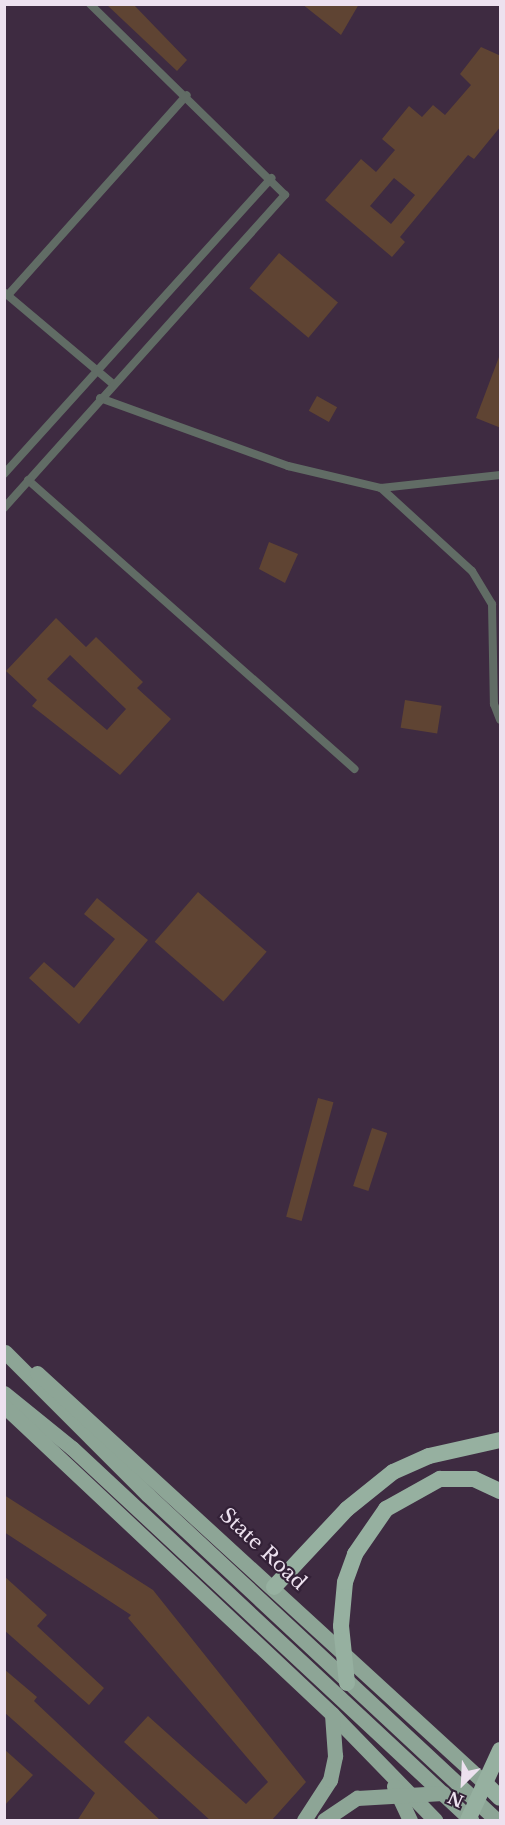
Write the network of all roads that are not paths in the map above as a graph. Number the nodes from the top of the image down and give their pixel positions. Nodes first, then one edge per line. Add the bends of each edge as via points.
1 (90, 4) edge
2 (187, 95) junction
3 (271, 178) junction
4 (6, 294) edge
5 (96, 370) junction
6 (112, 384) junction
7 (100, 398) junction
8 (4, 474) edge
9 (501, 475) edge
10 (28, 480) junction
11 (381, 488) junction
12 (4, 508) edge
13 (501, 720) edge
14 (355, 769) dead end
15 (5, 1351) edge
16 (4, 1393) edge
17 (4, 1406) edge
18 (501, 1440) edge
19 (501, 1491) edge
20 (197, 1552) junction
21 (274, 1587) junction
22 (347, 1683) junction
23 (332, 1714) junction
24 (501, 1750) edge
25 (382, 1766) junction
26 (487, 1785) junction
27 (443, 1794) junction
28 (501, 1798) edge
29 (304, 1821) edge
30 (324, 1821) edge
31 (410, 1821) edge
32 (435, 1821) edge
33 (470, 1821) edge
34 (497, 1821) edge

1 - 2 lane
2 - 3 lane
2 - 4 lane
3 - 5 lane
3 - 6 lane via 284,201
4 - 5 lane
5 - 6 lane
5 - 8 lane
6 - 7 lane
7 - 10 lane
7 - 11 lane via 288,466
9 - 11 lane
10 - 12 lane
10 - 14 lane
11 - 13 lane via 472,571 492,604 494,704
15 - 20 main road
15 - 21 main road, State Road via 66,1395
16 - 20 main road
17 - 23 main road
18 - 21 highway via 429,1456 393,1472 347,1509
19 - 22 highway via 455,1477 422,1485 386,1509 349,1570 341,1626
20 - 22 main road
20 - 27 main road
21 - 26 main road, State Road
22 - 34 main road
23 - 25 main road
23 - 29 main road via 335,1756 330,1780
24 - 26 highway
25 - 31 main road
25 - 32 main road
26 - 28 highway
26 - 33 highway
27 - 30 main road via 357,1798
27 - 33 main road

